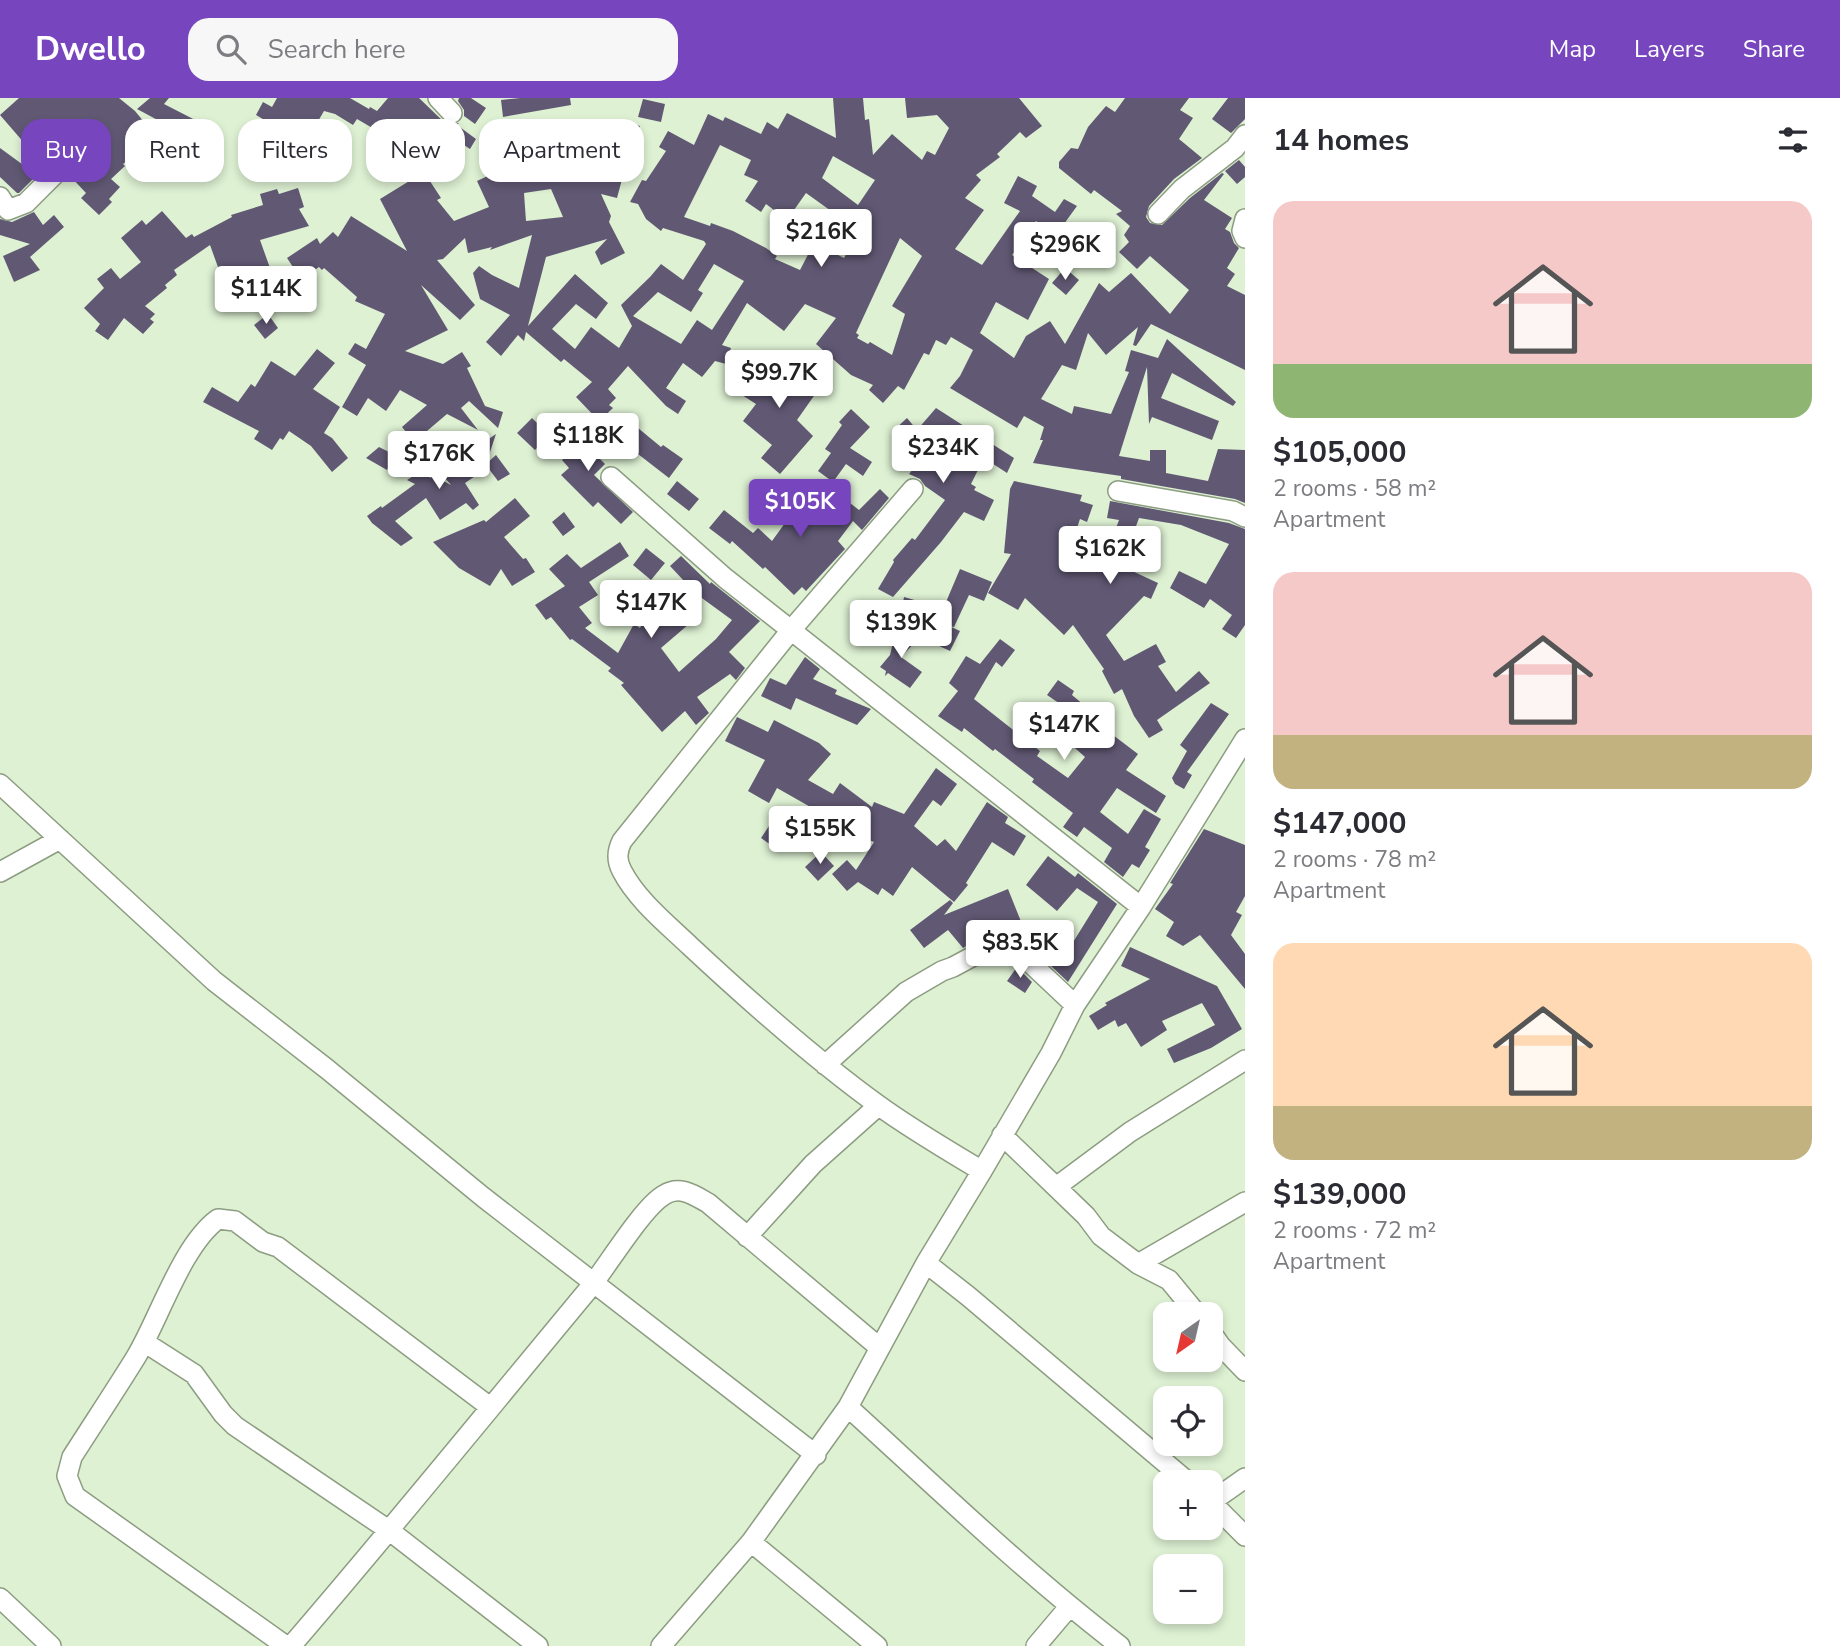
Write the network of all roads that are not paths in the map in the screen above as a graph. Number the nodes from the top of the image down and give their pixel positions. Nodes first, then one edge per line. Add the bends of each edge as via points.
1 (439, 98) edge
2 (452, 113) dead end
3 (1241, 148) edge
4 (47, 182) edge
5 (0, 197) edge
6 (1158, 214) dead end
7 (1245, 219) edge
8 (1245, 238) edge
9 (611, 477) dead end
10 (913, 489) dead end
11 (1118, 491) dead end
12 (1245, 517) edge
13 (792, 629) junction
14 (1245, 739) edge
15 (0, 784) edge
16 (60, 839) junction
17 (0, 872) edge
18 (1141, 906) junction
19 (1075, 1005) junction
20 (1245, 1060) edge
21 (825, 1065) junction
22 (878, 1105) junction
23 (1002, 1135) junction
24 (982, 1171) junction
25 (1056, 1187) junction
26 (1245, 1202) edge
27 (747, 1237) junction
28 (926, 1263) junction
29 (1138, 1264) junction
30 (595, 1281) junction
31 (1187, 1302) edge
32 (144, 1342) junction
33 (1223, 1344) edge
34 (880, 1348) junction
35 (1242, 1362) edge
36 (491, 1407) junction
37 (849, 1407) junction
38 (816, 1455) junction
39 (1174, 1470) edge
40 (1245, 1478) edge
41 (1223, 1494) edge
42 (1223, 1514) edge
43 (390, 1531) junction
44 (1245, 1536) edge
45 (751, 1542) junction
46 (0, 1598) edge
47 (1069, 1607) junction
48 (51, 1646) edge
49 (288, 1646) edge
50 (538, 1646) edge
51 (662, 1646) edge
52 (877, 1646) edge
53 (1036, 1646) edge
54 (1120, 1646) edge

1 - 2 street
3 - 6 street via 1182,189
4 - 5 street via 26,203 8,210
7 - 8 street
9 - 13 street via 725,578
10 - 13 street
11 - 12 street
13 - 18 street
13 - 21 street via 617,851 630,883 660,917
14 - 18 street
15 - 16 street
16 - 17 street
16 - 30 street via 214,981
18 - 19 street
19 - 21 street via 1004,939 906,992
19 - 23 street
20 - 25 street via 1130,1132
21 - 22 street
22 - 24 street
22 - 27 street via 813,1164
23 - 24 street
23 - 25 street
24 - 28 street
25 - 29 street via 1101,1236
26 - 29 street
27 - 30 street via 708,1203 678,1190 663,1195 645,1214
27 - 34 street
28 - 34 street
28 - 39 street
29 - 31 street via 1169,1280
30 - 36 street
30 - 38 street
32 - 36 street via 195,1245 213,1222 225,1218 278,1247
32 - 43 street via 194,1374 235,1426
32 - 49 street via 72,1457 67,1476 75,1496
33 - 35 street
34 - 37 street
36 - 43 street
37 - 38 street
37 - 47 street
38 - 45 street
40 - 41 street
42 - 44 street
43 - 49 street
43 - 50 street
45 - 51 street
45 - 52 street
46 - 48 street
47 - 53 street
47 - 54 street

